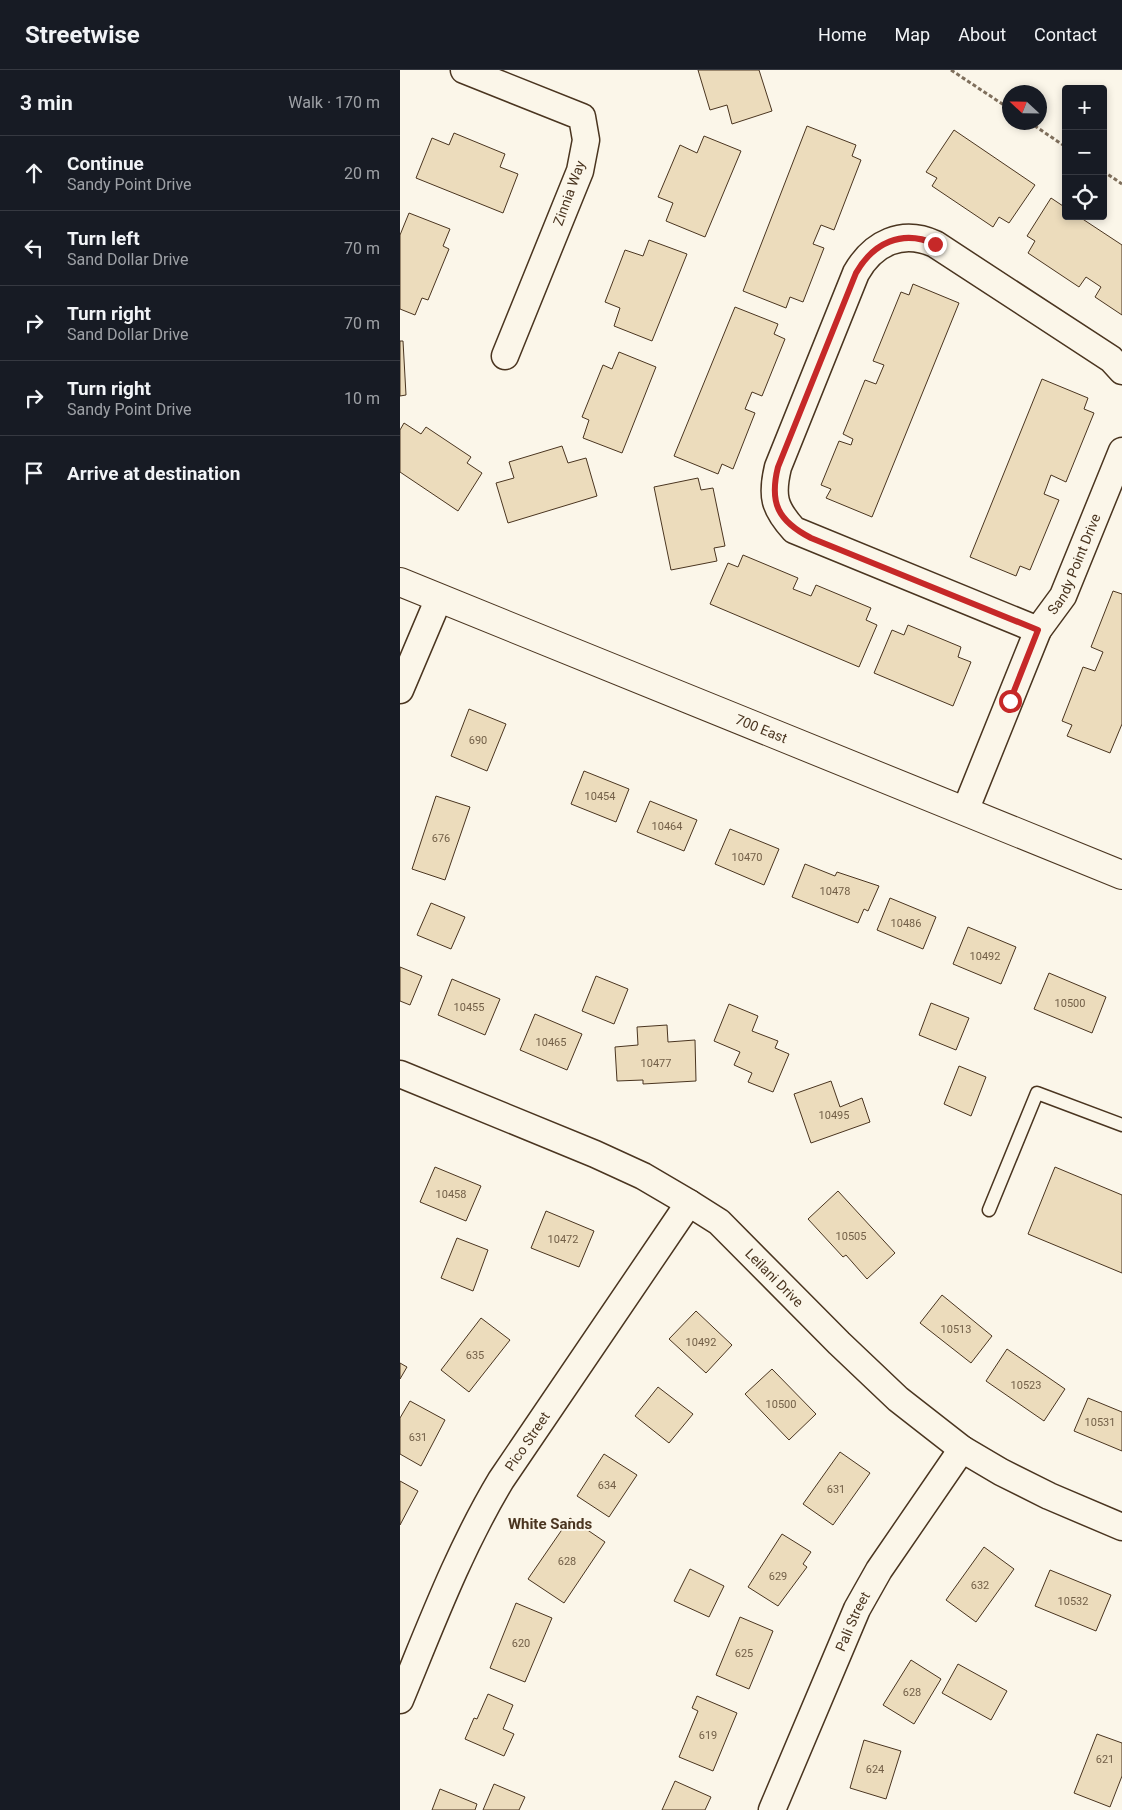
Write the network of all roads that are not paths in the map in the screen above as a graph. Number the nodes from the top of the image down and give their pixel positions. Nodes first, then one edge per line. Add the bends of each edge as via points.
1 (464, 70) edge
2 (505, 356) dead end
3 (1122, 371) edge
4 (1122, 451) edge
5 (400, 582) edge
6 (438, 598) junction
7 (1038, 630) junction
8 (400, 690) edge
9 (965, 811) junction
10 (1122, 875) edge
11 (400, 1074) edge
12 (1122, 1125) edge
13 (689, 1203) junction
14 (989, 1210) dead end
15 (962, 1449) junction
16 (1122, 1527) edge
17 (400, 1700) edge
18 (772, 1810) edge

1 - 2 street, Zinnia Way via 582,117 586,140 580,171
3 - 7 street via 1111,359 935,244 922,238 895,239 879,246 865,258 856,273 778,467 774,501 794,530
4 - 7 street, Sandy Point Drive via 1063,596
5 - 6 main road, 700 East
6 - 8 street
6 - 9 main road, 700 East
7 - 9 street, Sandy Point Drive
9 - 10 main road, 700 East
11 - 13 street, Leilani Drive via 595,1154 643,1176
12 - 14 lane via 1037,1093
13 - 15 street, Leilani Drive via 724,1226 898,1399
13 - 17 street, Pico Street via 477,1520
15 - 16 street, Leilani Drive via 1049,1496
15 - 18 street, Pali Street via 879,1570 857,1609

